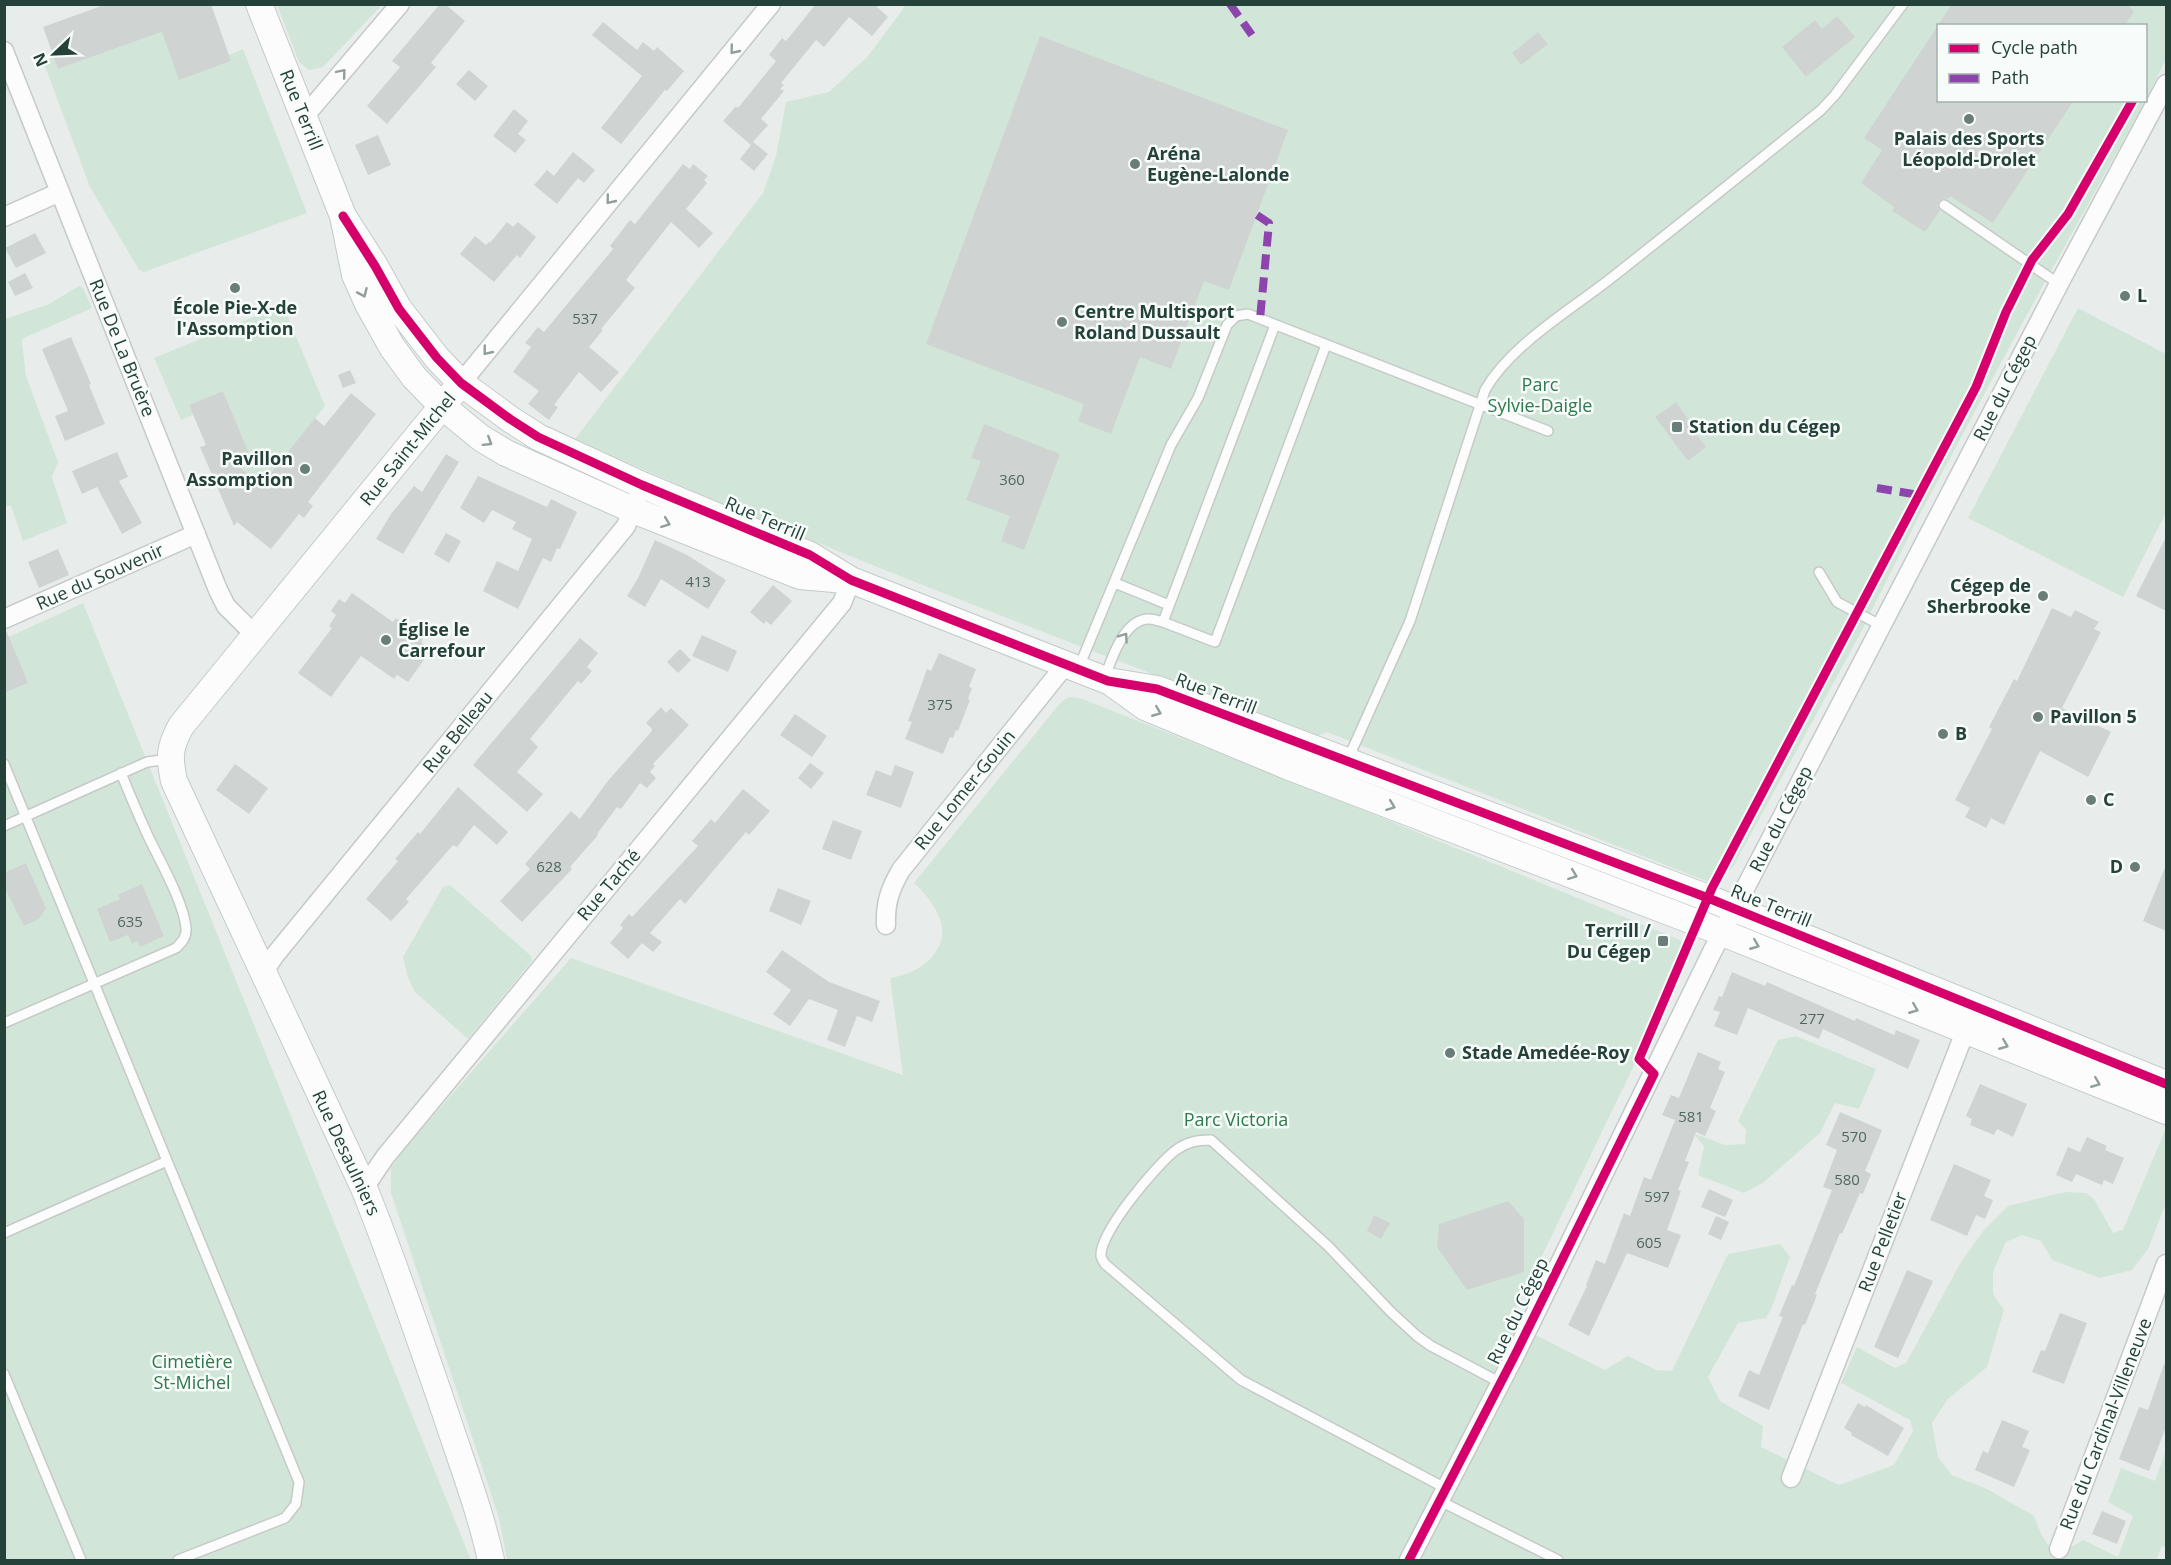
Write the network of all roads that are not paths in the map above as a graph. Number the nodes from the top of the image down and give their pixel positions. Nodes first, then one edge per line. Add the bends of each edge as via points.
1 (259, 4) edge
2 (400, 4) edge
3 (771, 4) edge
4 (1903, 4) edge
5 (4, 51) edge
6 (2166, 84) edge
7 (303, 117) junction
8 (60, 192) junction
9 (1944, 205) dead end
10 (343, 216) junction
11 (4, 217) edge
12 (2059, 284) junction
13 (1275, 325) junction
14 (1326, 345) junction
15 (461, 382) junction
16 (1480, 405) junction
17 (442, 406) junction
18 (1548, 431) dead end
19 (642, 485) junction
20 (633, 510) junction
21 (196, 534) junction
22 (1819, 572) dead end
23 (851, 580) junction
24 (1114, 583) junction
25 (1170, 605) junction
26 (4, 619) edge
27 (1163, 622) junction
28 (1882, 626) junction
29 (255, 635) junction
30 (1072, 667) junction
31 (1106, 680) junction
32 (169, 759) junction
33 (4, 764) edge
34 (121, 773) junction
35 (1341, 773) junction
36 (26, 817) junction
37 (4, 826) edge
38 (1735, 909) junction
39 (886, 925) dead end
40 (1722, 933) junction
41 (263, 974) junction
42 (94, 984) junction
43 (1975, 1006) junction
44 (4, 1023) edge
45 (1966, 1030) junction
46 (2166, 1084) edge
47 (2166, 1111) edge
48 (167, 1161) junction
49 (364, 1188) junction
50 (4, 1233) edge
51 (2166, 1264) edge
52 (4, 1374) edge
53 (1501, 1383) junction
54 (1791, 1478) dead end
55 (1444, 1495) junction
56 (2059, 1549) dead end
57 (81, 1560) edge
58 (178, 1560) edge
59 (491, 1560) edge
60 (1409, 1560) edge
61 (1558, 1560) edge

1 - 7 street, Rue Terrill
7 -> 2 street
3 -> 15 street, Rue Saint-Michel
4 - 16 lane via 1821,110 1514,353 1491,378
5 - 8 street, Rue De La Bruère
6 - 12 street, Rue du Cégep
7 - 10 street, Rue Terrill
8 - 11 street
8 - 21 street, Rue De La Bruère
9 - 12 lane
10 - 15 street, Rue Terrill via 420,339
10 -> 17 street, Rue Terrill via 356,275 368,304 414,377
12 - 28 street, Rue du Cégep
13 - 14 lane
13 - 24 lane via 1248,314 1236,316 1227,325 1198,399 1171,445
13 - 25 lane
14 - 16 lane
14 - 27 lane via 1215,642
15 - 17 street, Rue Saint-Michel
15 - 19 street, Rue Terrill via 538,437
16 - 18 lane
16 - 35 lane via 1410,621
17 -> 20 street, Rue Terrill via 506,453
17 - 29 street, Rue Saint-Michel
19 - 20 street, Rue Belleau
19 - 23 street, Rue Terrill via 810,555
20 -> 23 street, Rue Terrill via 800,576
20 - 41 street, Rue Belleau via 626,526
21 - 26 street, Rue du Souvenir
21 - 29 street, Rue De La Bruère via 226,606
22 - 28 lane via 1837,602
23 - 30 street, Rue Terrill
23 - 49 street, Rue Taché via 842,603 385,1157
24 - 25 lane
24 - 30 lane
25 - 27 lane
31 -> 27 lane via 1125,633 1144,620
28 - 38 street, Rue du Cégep
29 - 32 street, Rue Saint-Michel via 181,726
30 - 31 street, Rue Terrill
30 - 39 street, Rue Lomer-Gouin via 902,870 888,895
31 - 35 street, Rue Terrill via 1157,689
32 - 34 lane via 147,762
32 - 41 street, Rue Desaulniers via 174,781
33 - 36 lane
34 - 36 lane
34 - 42 lane via 165,869 187,930 176,948
35 - 38 street, Rue Terrill
35 -> 40 street, Rue Terrill
36 - 37 lane
36 - 42 lane
38 - 40 street, Rue du Cégep
38 - 43 street, Rue Terrill
40 -> 45 street, Rue Terrill
40 - 53 street, Rue du Cégep
41 - 49 street, Rue Desaulniers
42 - 44 lane
42 - 48 lane
43 - 45 street, Rue Pelletier
43 - 46 street, Rue Terrill
45 -> 47 street, Rue Terrill
45 - 54 street, Rue Pelletier
48 - 50 lane
48 - 58 lane via 299,1482 296,1504 285,1518
49 - 59 street, Rue Desaulniers via 414,1322 479,1513
51 - 56 street, Rue du Cardinal-Villeneuve
52 - 57 lane
53 - 55 street, Rue du Cégep
53 - 55 lane via 1417,1336 1328,1246 1211,1140 1191,1142 1175,1150 1150,1174 1123,1209 1102,1247 1105,1264 1234,1375
55 - 60 street, Rue du Cégep
55 - 61 lane

